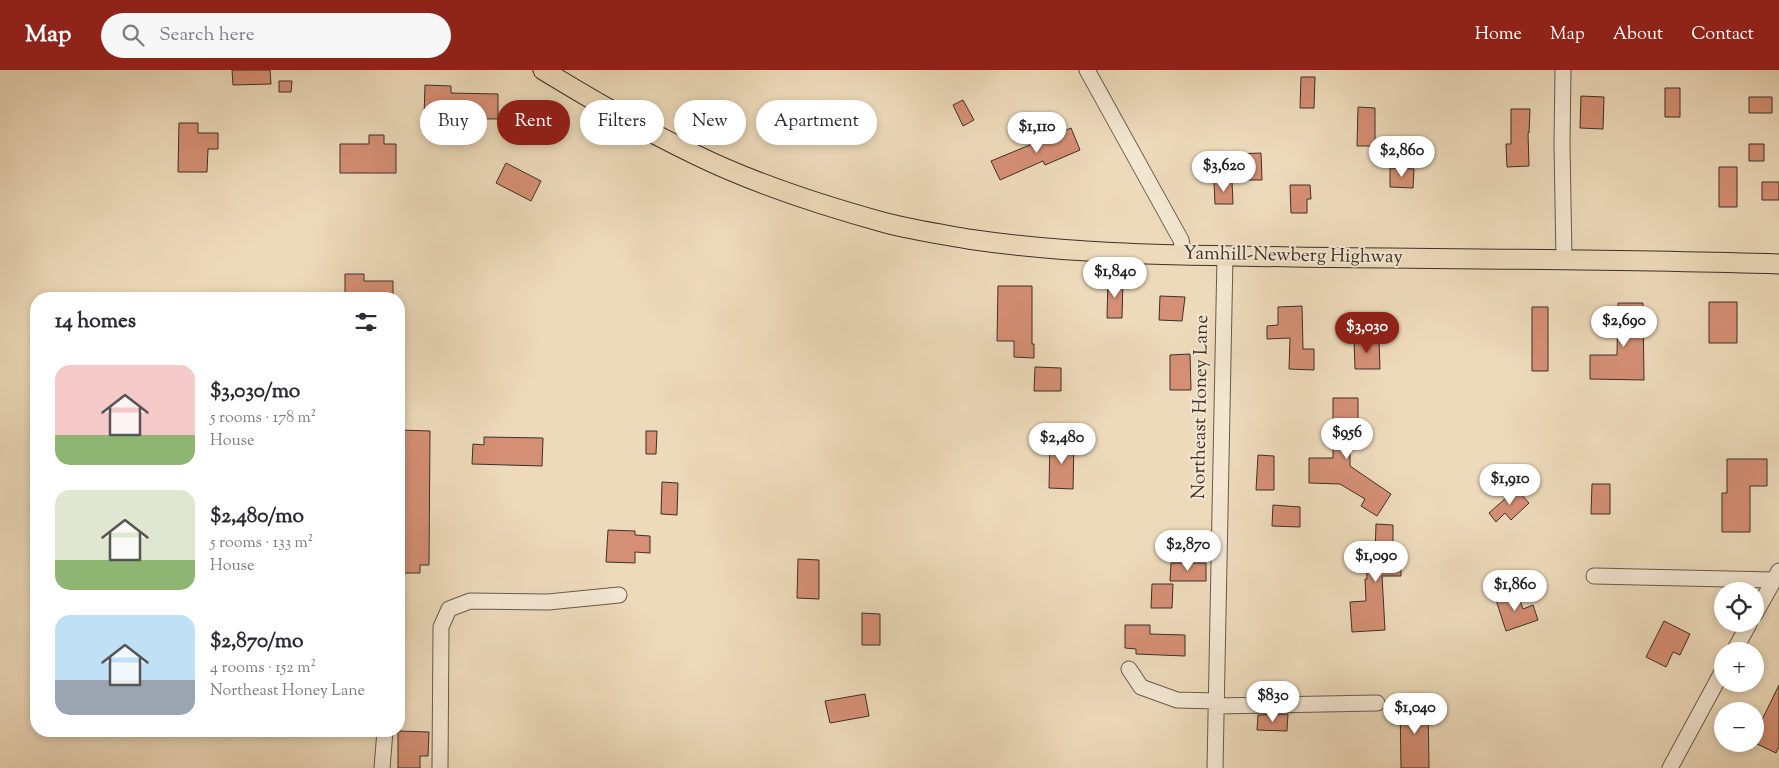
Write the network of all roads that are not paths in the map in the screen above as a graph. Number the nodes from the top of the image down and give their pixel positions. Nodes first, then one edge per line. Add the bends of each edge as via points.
1 (543, 70) edge
2 (1087, 70) edge
3 (1563, 70) edge
4 (1184, 255) junction
5 (1225, 256) junction
6 (1564, 260) junction
7 (1779, 264) edge
8 (1594, 576) dead end
9 (1776, 576) edge
10 (619, 595) dead end
11 (1764, 598) edge
12 (1129, 669) dead end
13 (1714, 687) edge
14 (1377, 703) dead end
15 (1216, 704) junction
16 (385, 737) edge
17 (382, 768) edge
18 (440, 768) edge
19 (1215, 768) edge
20 (1670, 768) edge

1 - 4 main road, Yamhill-Newberg Highway via 695,155 782,191 842,210 898,226 1008,245
2 - 4 street via 1181,240
3 - 6 street
4 - 5 main road, Yamhill-Newberg Highway
5 - 6 main road, Yamhill-Newberg Highway
5 - 15 street, Northeast Honey Lane
6 - 7 main road, Yamhill-Newberg Highway
8 - 9 street
9 - 11 street
10 - 18 street via 548,602 470,601 449,608 441,627
12 - 15 street via 1141,687 1177,700
13 - 20 street
14 - 15 street
15 - 19 street, Northeast Honey Lane
16 - 17 street

